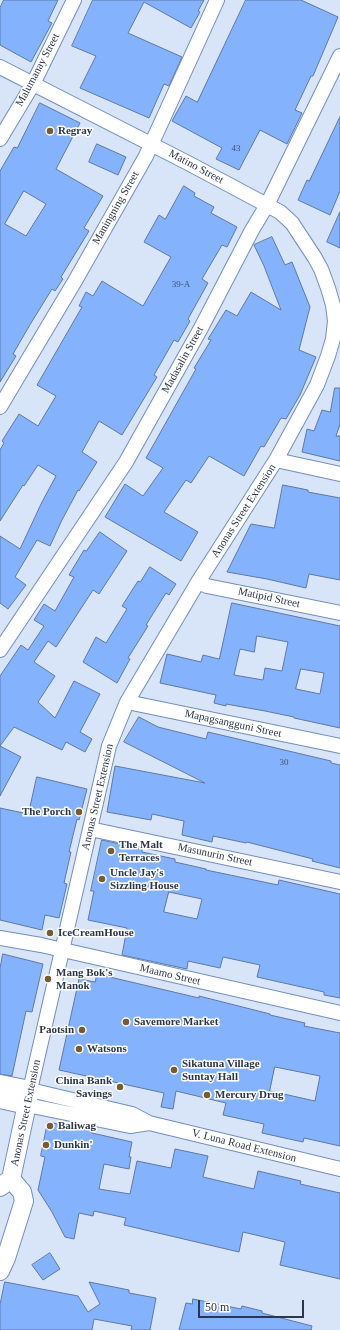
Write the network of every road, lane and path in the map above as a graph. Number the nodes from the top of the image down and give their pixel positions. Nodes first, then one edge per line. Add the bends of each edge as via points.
1 (74, 0) edge
2 (217, 0) edge
3 (340, 56) edge
4 (0, 67) edge
5 (33, 84) junction
6 (0, 139) edge
7 (152, 144) junction
8 (267, 205) junction
9 (338, 321) edge
10 (0, 407) edge
11 (276, 460) junction
12 (340, 474) edge
13 (198, 582) junction
14 (340, 613) edge
15 (0, 650) edge
16 (127, 702) junction
17 (340, 746) edge
18 (90, 829) junction
19 (340, 882) edge
20 (0, 938) edge
21 (62, 950) junction
22 (340, 1013) edge
23 (0, 1084) edge
24 (29, 1097) junction
25 (0, 1099) edge
26 (340, 1169) edge
27 (6, 1183) edge
28 (0, 1271) edge

1 - 5 street, Malumanay Street
2 - 7 street, Maningning Street
3 - 8 street, Madasalin Street
4 - 5 street, Matino Street
5 - 6 street, Malumanay Street
5 - 7 street, Matino Street
7 - 8 street, Matino Street
7 - 10 street, Maningning Street
8 - 9 street, Matino Street via 292,223 322,269
8 - 15 street, Madasalin Street via 126,462
9 - 11 street, Anonas Street Extension via 317,385
11 - 12 street
11 - 13 street, Anonas Street Extension
13 - 14 street, Matipid Street
13 - 16 street, Anonas Street Extension
16 - 17 street, Mapagsangguni Street
16 - 18 street, Anonas Street Extension via 109,746
18 - 19 street, Masunurin Street
18 - 21 street, Anonas Street Extension
20 - 21 street, Maamo Street
21 - 22 street, Maamo Street
21 - 24 street, Anonas Street Extension
23 - 24 main road
24 - 25 main road
24 - 26 street, V. Luna Road Extension via 132,1114 149,1123
24 - 27 main road, Anonas Street Extension
27 - 28 main road, Anonas Street Extension via 22,1192 24,1201

